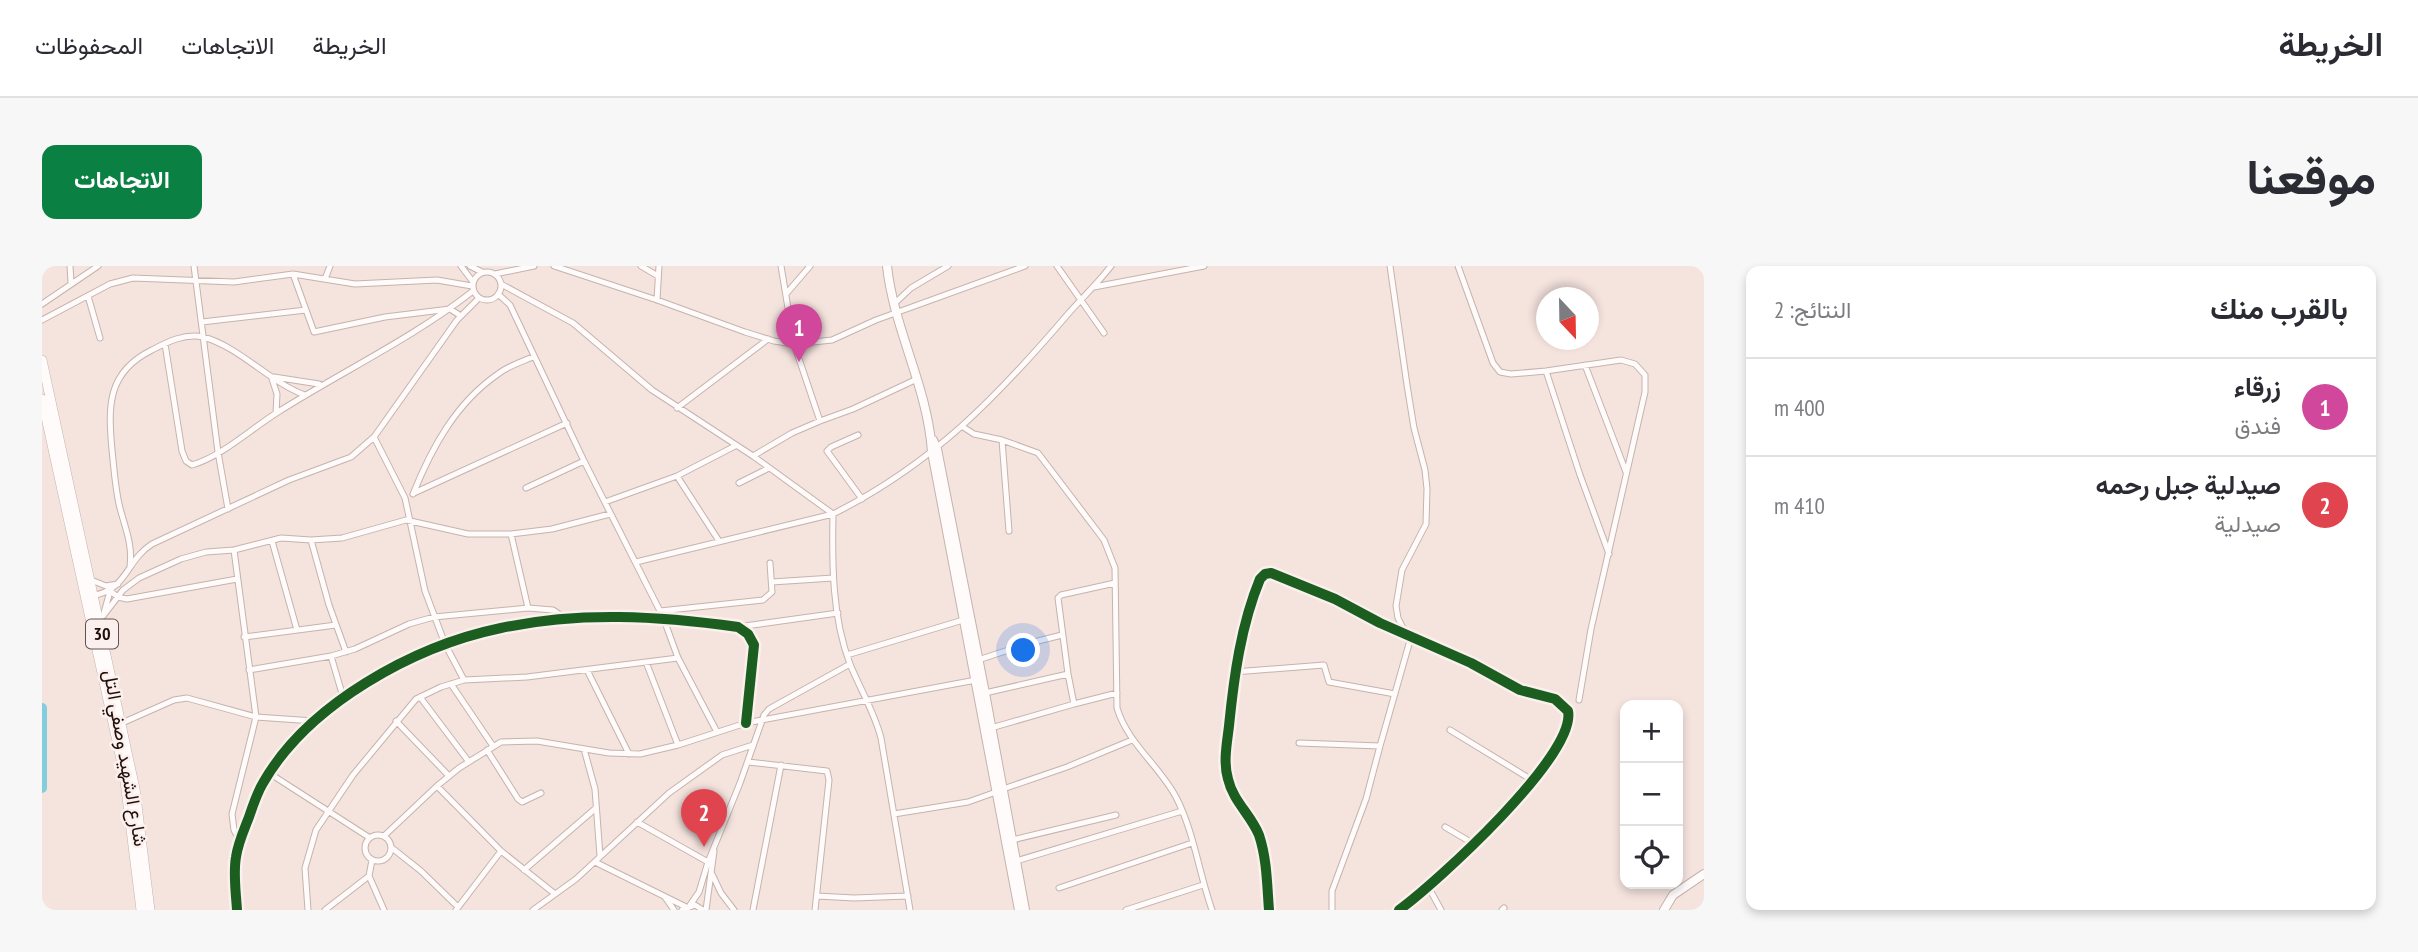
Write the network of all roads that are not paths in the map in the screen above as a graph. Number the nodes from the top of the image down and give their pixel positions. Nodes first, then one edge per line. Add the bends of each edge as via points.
1 (70, 266) edge
2 (98, 266) edge
3 (194, 266) edge
4 (330, 266) edge
5 (461, 266) edge
6 (470, 266) edge
7 (534, 266) edge
8 (554, 266) edge
9 (641, 266) edge
10 (659, 266) edge
11 (781, 266) edge
12 (810, 266) edge
13 (887, 266) edge
14 (948, 266) edge
15 (1025, 266) edge
16 (1058, 266) edge
17 (1111, 266) edge
18 (1204, 266) edge
19 (1390, 266) edge
20 (1458, 266) edge
21 (935, 269) edge
22 (483, 270) edge
23 (293, 274) junction
24 (495, 274) junction
25 (658, 276) junction
26 (195, 279) junction
27 (325, 279) junction
28 (71, 283) junction
29 (501, 284) junction
30 (473, 286) junction
31 (1094, 287) junction
32 (498, 294) junction
33 (786, 294) junction
34 (88, 296) junction
35 (479, 298) junction
36 (1081, 299) junction
37 (657, 300) junction
38 (42, 304) edge
39 (893, 305) junction
40 (450, 309) junction
41 (306, 310) junction
42 (895, 314) junction
43 (461, 316) junction
44 (42, 320) edge
45 (202, 322) junction
46 (1104, 333) dead end
47 (204, 337) junction
48 (100, 338) dead end
49 (768, 340) junction
50 (165, 344) junction
51 (794, 344) junction
52 (533, 357) junction
53 (42, 360) edge
54 (1585, 365) junction
55 (1546, 371) junction
56 (271, 376) junction
57 (917, 379) junction
58 (321, 384) junction
59 (305, 395) junction
60 (42, 399) edge
61 (677, 408) junction
62 (276, 413) junction
63 (820, 421) junction
64 (566, 423) junction
65 (963, 428) junction
66 (858, 435) dead end
67 (374, 436) junction
68 (1002, 440) junction
69 (735, 446) junction
70 (934, 451) junction
71 (218, 452) junction
72 (753, 456) junction
73 (584, 461) junction
74 (769, 468) junction
75 (1626, 472) junction
76 (677, 476) junction
77 (739, 483) dead end
78 (526, 488) dead end
79 (413, 494) junction
80 (405, 498) junction
81 (862, 499) junction
82 (604, 502) junction
83 (228, 509) junction
84 (610, 514) junction
85 (833, 514) junction
86 (411, 520) junction
87 (1009, 531) dead end
88 (511, 534) junction
89 (311, 540) junction
90 (271, 541) junction
91 (719, 541) junction
92 (234, 550) junction
93 (1609, 554) junction
94 (636, 562) junction
95 (771, 563) dead end
96 (130, 569) junction
97 (833, 578) junction
98 (90, 579) junction
99 (237, 579) junction
100 (772, 582) junction
101 (1115, 583) junction
102 (118, 584) junction
103 (110, 591) junction
104 (89, 596) junction
105 (118, 597) junction
106 (528, 608) junction
107 (838, 613) junction
108 (662, 614) junction
109 (103, 616) junction
110 (434, 617) junction
111 (568, 620) junction
112 (963, 620) junction
113 (336, 625) junction
114 (738, 627) junction
115 (101, 630) junction
116 (297, 630) junction
117 (1062, 635) junction
118 (1408, 636) junction
119 (244, 637) junction
120 (445, 644) junction
121 (346, 652) junction
122 (847, 655) junction
123 (331, 656) junction
124 (678, 658) junction
125 (978, 660) junction
126 (646, 662) junction
127 (850, 664) junction
128 (249, 670) junction
129 (587, 670) junction
130 (1234, 672) junction
131 (1068, 674) junction
132 (978, 679) junction
133 (464, 680) junction
134 (451, 684) junction
135 (1117, 693) junction
136 (985, 694) junction
137 (1395, 694) junction
138 (343, 696) junction
139 (420, 697) junction
140 (1579, 699) dead end
141 (868, 701) junction
142 (1074, 704) junction
143 (256, 717) junction
144 (314, 721) junction
145 (396, 721) junction
146 (761, 721) junction
147 (121, 723) junction
148 (746, 723) junction
149 (991, 728) junction
150 (1450, 730) dead end
151 (717, 732) junction
152 (1132, 740) junction
153 (1299, 743) dead end
154 (753, 745) junction
155 (678, 746) junction
156 (1380, 746) junction
157 (490, 748) junction
158 (584, 748) junction
159 (629, 754) junction
160 (469, 762) junction
161 (748, 762) junction
162 (781, 765) junction
163 (269, 773) junction
164 (449, 776) junction
165 (1532, 780) junction
166 (437, 786) junction
167 (1000, 790) junction
168 (541, 793) dead end
169 (596, 808) junction
170 (327, 811) junction
171 (1182, 811) junction
172 (894, 814) junction
173 (1116, 815) dead end
174 (637, 822) junction
175 (1444, 827) dead end
176 (384, 836) junction
177 (370, 838) junction
178 (1012, 840) junction
179 (240, 841) junction
180 (1192, 843) junction
181 (1474, 844) junction
182 (714, 847) junction
183 (392, 848) junction
184 (501, 851) junction
185 (598, 859) junction
186 (372, 860) junction
187 (708, 862) junction
188 (1013, 862) junction
189 (524, 870) junction
190 (712, 874) junction
191 (369, 876) junction
192 (1703, 878) edge
193 (1203, 885) junction
194 (1059, 888) dead end
195 (1429, 888) junction
196 (555, 894) junction
197 (817, 896) junction
198 (908, 896) junction
199 (665, 897) junction
200 (686, 907) edge
201 (457, 908) edge
202 (141, 910) edge
203 (150, 910) edge
204 (237, 910) edge
205 (308, 910) edge
206 (325, 910) edge
207 (383, 910) edge
208 (533, 910) edge
209 (674, 910) edge
210 (705, 910) edge
211 (734, 910) edge
212 (753, 910) edge
213 (815, 910) edge
214 (910, 910) edge
215 (1019, 910) edge
216 (1025, 910) edge
217 (1126, 910) edge
218 (1212, 910) edge
219 (1269, 910) edge
220 (1332, 910) edge
221 (1399, 910) edge
222 (1441, 910) edge
223 (1664, 910) edge

1 - 28 street
2 - 28 street
3 - 26 street
4 - 27 street
5 - 30 street
6 - 22 street
7 - 24 street
8 - 37 street
9 - 25 street
10 - 25 street
11 - 33 street
12 - 33 street
13 - 39 street
14 - 21 street
15 - 42 street
16 - 36 street
17 - 31 street
18 - 31 street
19 - 118 street via 1427,489 1426,524 1402,570 1396,606
20 - 55 street via 1498,370 1511,374
21 - 39 street
22 - 24 street
22 - 30 street
23 - 26 street via 234,282
23 - 27 street
23 - 41 street
24 - 29 street
25 - 37 street
26 - 34 street via 127,279
26 - 45 street
27 - 30 street via 355,284 437,280
28 - 38 street
29 - 32 street
29 - 61 street via 573,323
30 - 35 street
30 - 40 street
31 - 36 street
32 - 35 street
32 - 52 street via 510,305
33 - 51 street
34 - 44 street
34 - 48 street
35 - 43 street
36 - 46 street
36 - 65 street
37 - 49 street
39 - 42 street
40 - 41 street via 316,332
40 - 43 street
40 - 58 street
41 - 45 street
42 - 51 street via 832,340
42 - 57 street
43 - 67 street
45 - 47 street
47 - 50 street via 177,338
47 - 56 street
47 - 71 street
49 - 51 street
49 - 61 street
50 - 71 street via 186,461 195,465
50 - 96 street via 128,367 114,387 110,405 118,501 132,552
51 - 63 street
52 - 64 street
52 - 79 street via 498,374 457,412 432,450
53 - 98 main road, شارع الشهيد وصفي التل / 30
54 - 55 street
54 - 75 street
54 - 75 street via 1628,361 1645,375
55 - 93 street
56 - 58 street
56 - 59 street
56 - 62 street via 277,394
57 - 63 street
57 - 70 street
58 - 59 street
59 - 62 street
60 - 104 main road, شارع الشهيد وصفي التل / 30
61 - 69 street
62 - 71 street
63 - 72 street
64 - 73 street
64 - 79 street
65 - 68 street
65 - 70 street
66 - 81 street via 827,451
67 - 80 street
67 - 83 street via 351,457
68 - 87 street
68 - 101 street via 1042,456 1104,540 1113,558
69 - 72 street
69 - 76 street
70 - 81 street
70 - 112 street
70 - 125 street
71 - 83 street
72 - 74 street
73 - 78 street
73 - 82 street
74 - 77 street
74 - 85 street
75 - 93 street
76 - 82 street
76 - 91 street
79 - 80 street
80 - 86 street
81 - 85 street
82 - 84 street
83 - 96 street via 147,548
84 - 88 street
84 - 94 street
85 - 91 street
85 - 97 street
86 - 88 street via 468,534
86 - 89 street via 342,538
86 - 110 street
88 - 106 street
89 - 90 street via 290,537
89 - 113 street
90 - 92 street
90 - 116 street
91 - 94 street
92 - 99 street
92 - 105 street via 181,559 139,578
93 - 140 street
94 - 108 street
95 - 100 street
96 - 102 street
97 - 100 street
97 - 107 street
98 - 102 street via 102,585
98 - 104 main road, شارع الشهيد وصفي التل / 30
99 - 105 street
99 - 119 street
100 - 108 street via 772,592 762,600
101 - 117 street via 1059,596
101 - 135 street
102 - 103 street
103 - 104 street
103 - 105 street
103 - 109 street
104 - 115 main road, شارع الشهيد وصفي التل / 30
104 - 202 main road, شارع الشهيد وصفي التل / 30 via 124,773
105 - 109 street
106 - 110 street
106 - 111 street via 553,610
107 - 114 street
107 - 122 street
108 - 111 street
108 - 114 street
108 - 124 street
109 - 115 street
110 - 120 street
110 - 121 street
111 - 120 street via 513,625
112 - 122 street
112 - 132 street
113 - 116 street
113 - 121 street
114 - 148 street via 754,645
115 - 147 main road, شارع الشهيد وصفي التل / 30
116 - 119 street
117 - 125 street
117 - 131 street
118 - 130 street via 1305,585 1265,574 1258,582
118 - 137 street
118 - 165 street via 1520,690 1555,699 1568,711 1562,741
119 - 128 street
120 - 133 street
120 - 138 street
121 - 123 street
122 - 127 street
123 - 128 street
123 - 138 street
124 - 126 street
124 - 151 street
125 - 132 street
126 - 129 street
126 - 155 street
127 - 141 street
127 - 146 street via 769,709
128 - 143 street
129 - 133 street
129 - 159 street
130 - 137 street via 1324,665 1329,682
130 - 219 street via 1226,772 1232,791 1258,833
131 - 136 street
131 - 142 street
132 - 136 street
132 - 141 street
132 - 167 street
133 - 134 street
134 - 139 street
134 - 157 street
135 - 142 street
135 - 152 street via 1121,720
136 - 149 street
137 - 156 street
138 - 144 street
139 - 145 street
139 - 160 street
141 - 146 street
141 - 172 street via 881,738
142 - 149 street
143 - 144 street
143 - 147 street via 182,699
143 - 179 street via 232,814
144 - 163 street
145 - 164 street
145 - 170 street
146 - 148 street
146 - 154 street
147 - 203 main road, شارع الشهيد وصفي التل / 30 via 139,810
148 - 151 street
149 - 167 street
150 - 165 street
151 - 155 street
152 - 167 street
152 - 171 street
153 - 156 street
154 - 161 street
154 - 174 street via 717,758
155 - 159 street
156 - 220 street via 1332,891
157 - 158 street via 510,741 537,741
157 - 160 street
157 - 168 street via 518,799 523,802
158 - 159 street
158 - 169 street
160 - 164 street
161 - 162 street
161 - 182 street
162 - 197 street via 823,768 829,775
162 - 212 street
163 - 170 street
163 - 179 street
164 - 166 street
165 - 181 street
166 - 176 street
166 - 184 street
167 - 172 street via 968,802
167 - 178 street
167 - 188 street
169 - 185 street
169 - 189 street
170 - 177 street
170 - 205 street via 311,842 305,868
171 - 180 street
171 - 188 street
172 - 198 street
173 - 178 street
174 - 185 street
174 - 187 street
175 - 181 street
176 - 177 street
176 - 183 street
177 - 186 street via 365,849
178 - 188 street
179 - 204 street via 235,864
180 - 193 street
180 - 194 street
181 - 195 street
182 - 187 street
182 - 190 street
183 - 186 street via 386,859
183 - 201 street
184 - 189 street
184 - 201 street
185 - 196 street
185 - 199 street
186 - 191 street
187 - 200 street via 699,892
188 - 215 street
188 - 216 street
189 - 196 street
190 - 210 street
190 - 211 street
191 - 206 street
191 - 207 street
192 - 223 street via 1673,895
193 - 217 street
193 - 218 street
195 - 221 street
195 - 222 street
196 - 208 street
197 - 198 street
197 - 213 street
198 - 214 street
199 - 200 street
199 - 209 street
200 - 210 street

